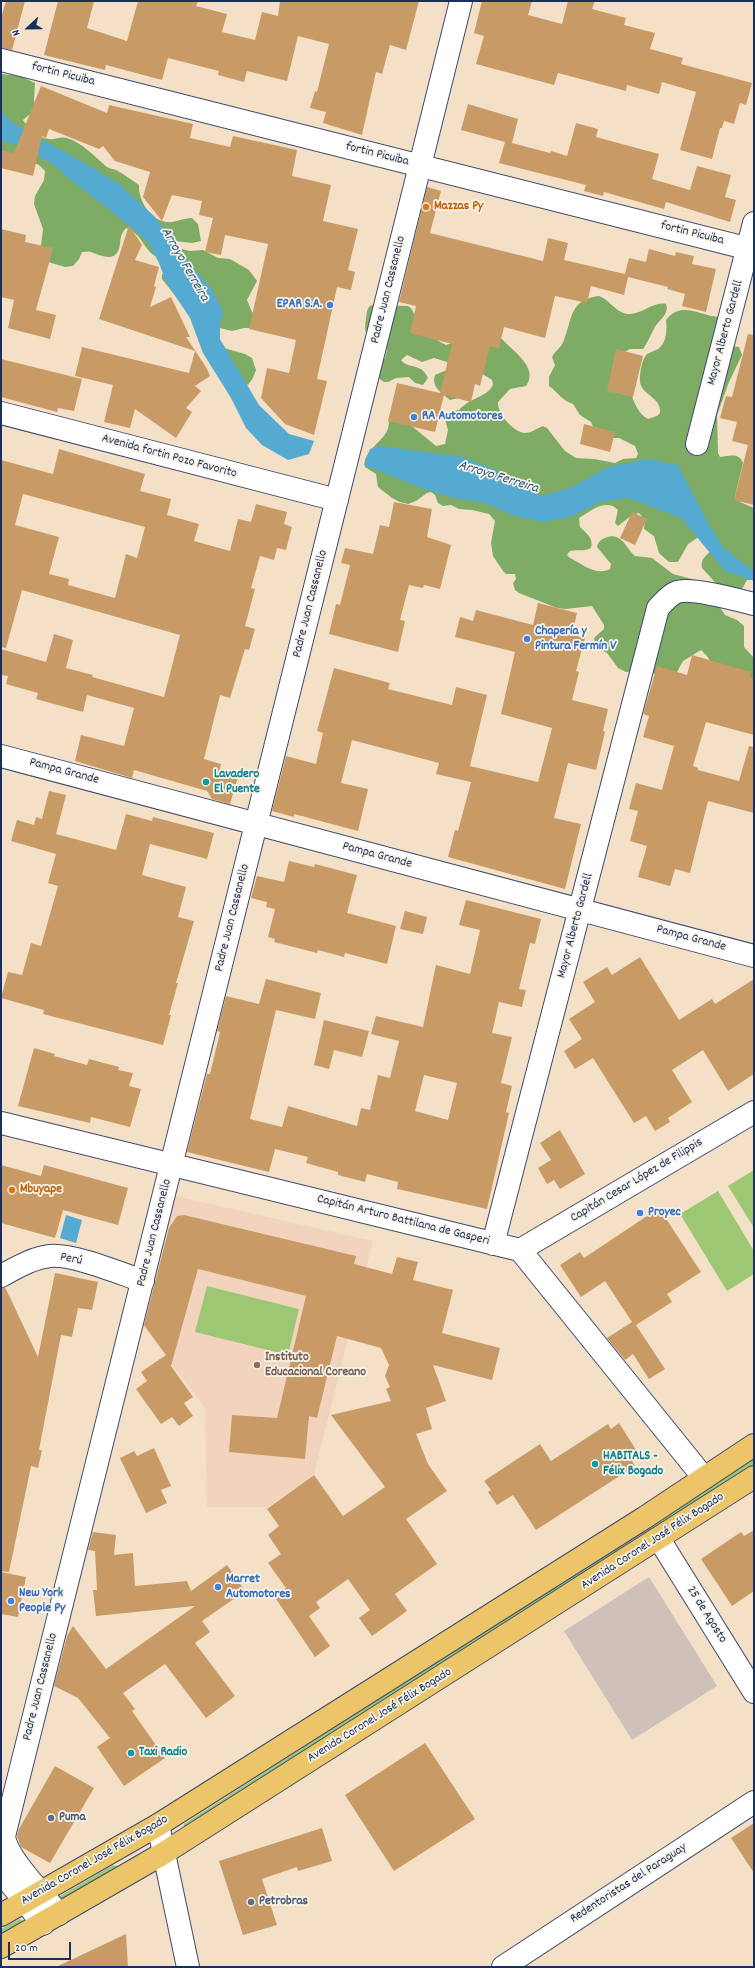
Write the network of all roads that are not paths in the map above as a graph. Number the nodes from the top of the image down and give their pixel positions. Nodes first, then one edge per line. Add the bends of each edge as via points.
1 (461, 1) edge
2 (1, 60) edge
3 (420, 165) junction
4 (754, 223) edge
5 (751, 249) edge
6 (1, 413) edge
7 (697, 444) dead end
8 (337, 500) junction
9 (753, 604) edge
10 (1, 756) edge
11 (256, 824) junction
12 (580, 910) junction
13 (754, 956) edge
14 (754, 1112) edge
15 (1, 1123) edge
16 (172, 1165) junction
17 (493, 1244) junction
18 (520, 1250) junction
19 (1, 1276) edge
20 (143, 1281) junction
21 (754, 1445) edge
22 (754, 1477) edge
23 (704, 1478) junction
24 (658, 1539) junction
25 (754, 1692) edge
26 (22, 1765) junction
27 (1, 1788) edge
28 (754, 1802) edge
29 (158, 1825) junction
30 (164, 1853) junction
31 (1, 1872) edge
32 (34, 1897) junction
33 (1, 1915) edge
34 (51, 1919) junction
35 (1, 1947) edge
36 (188, 1967) edge
37 (503, 1967) edge

1 - 3 street, Padre Juan Cassanello
2 - 3 street, fortin Picuiba
3 - 5 street, fortin Picuiba
3 - 8 street, Padre Juan Cassanello
4 - 5 street, Mayor Alberto Gardell
5 - 7 street, Mayor Alberto Gardell
6 - 8 street, Avenida fortin Pozo Favorito
8 - 11 street, Padre Juan Cassanello
9 - 12 street, Mayor Alberto Gardell via 690,591 670,596 658,608
10 - 11 street, Pampa Grande
11 - 12 street, Pampa Grande
11 - 16 street, Padre Juan Cassanello
12 - 13 street, Pampa Grande
12 - 17 street, Mayor Alberto Gardell
14 - 18 street, Capitán Cesar López de Filippis
15 - 16 street, Capitán Arturo Battilana de Gasperi
16 - 17 street, Capitán Arturo Battilana de Gasperi
16 - 20 street, Padre Juan Cassanello
17 - 18 street, Capitán Arturo Battilana de Gasperi
18 - 23 street
19 - 20 street, Perú via 28,1262 50,1256 70,1258
20 - 26 street, Padre Juan Cassanello
21 - 23 main road, Avenida Coronel José Félix Bogado
22 - 24 main road, Avenida Coronel José Félix Bogado
23 - 29 main road, Avenida Coronel José Félix Bogado via 637,1523
24 - 25 street, 25 de Agosto
24 - 30 main road, Avenida Coronel José Félix Bogado
26 - 27 street via 12,1780
26 - 32 street, Padre Juan Cassanello via 4,1836 5,1844
28 - 37 street, Redentoristas del Paraguay
29 - 30 street
29 - 32 main road, Avenida Coronel José Félix Bogado
30 - 34 main road, Avenida Coronel José Félix Bogado
30 - 36 street
31 - 32 street
32 - 33 main road, Avenida Coronel José Félix Bogado
32 - 34 street
34 - 35 main road, Avenida Coronel José Félix Bogado

